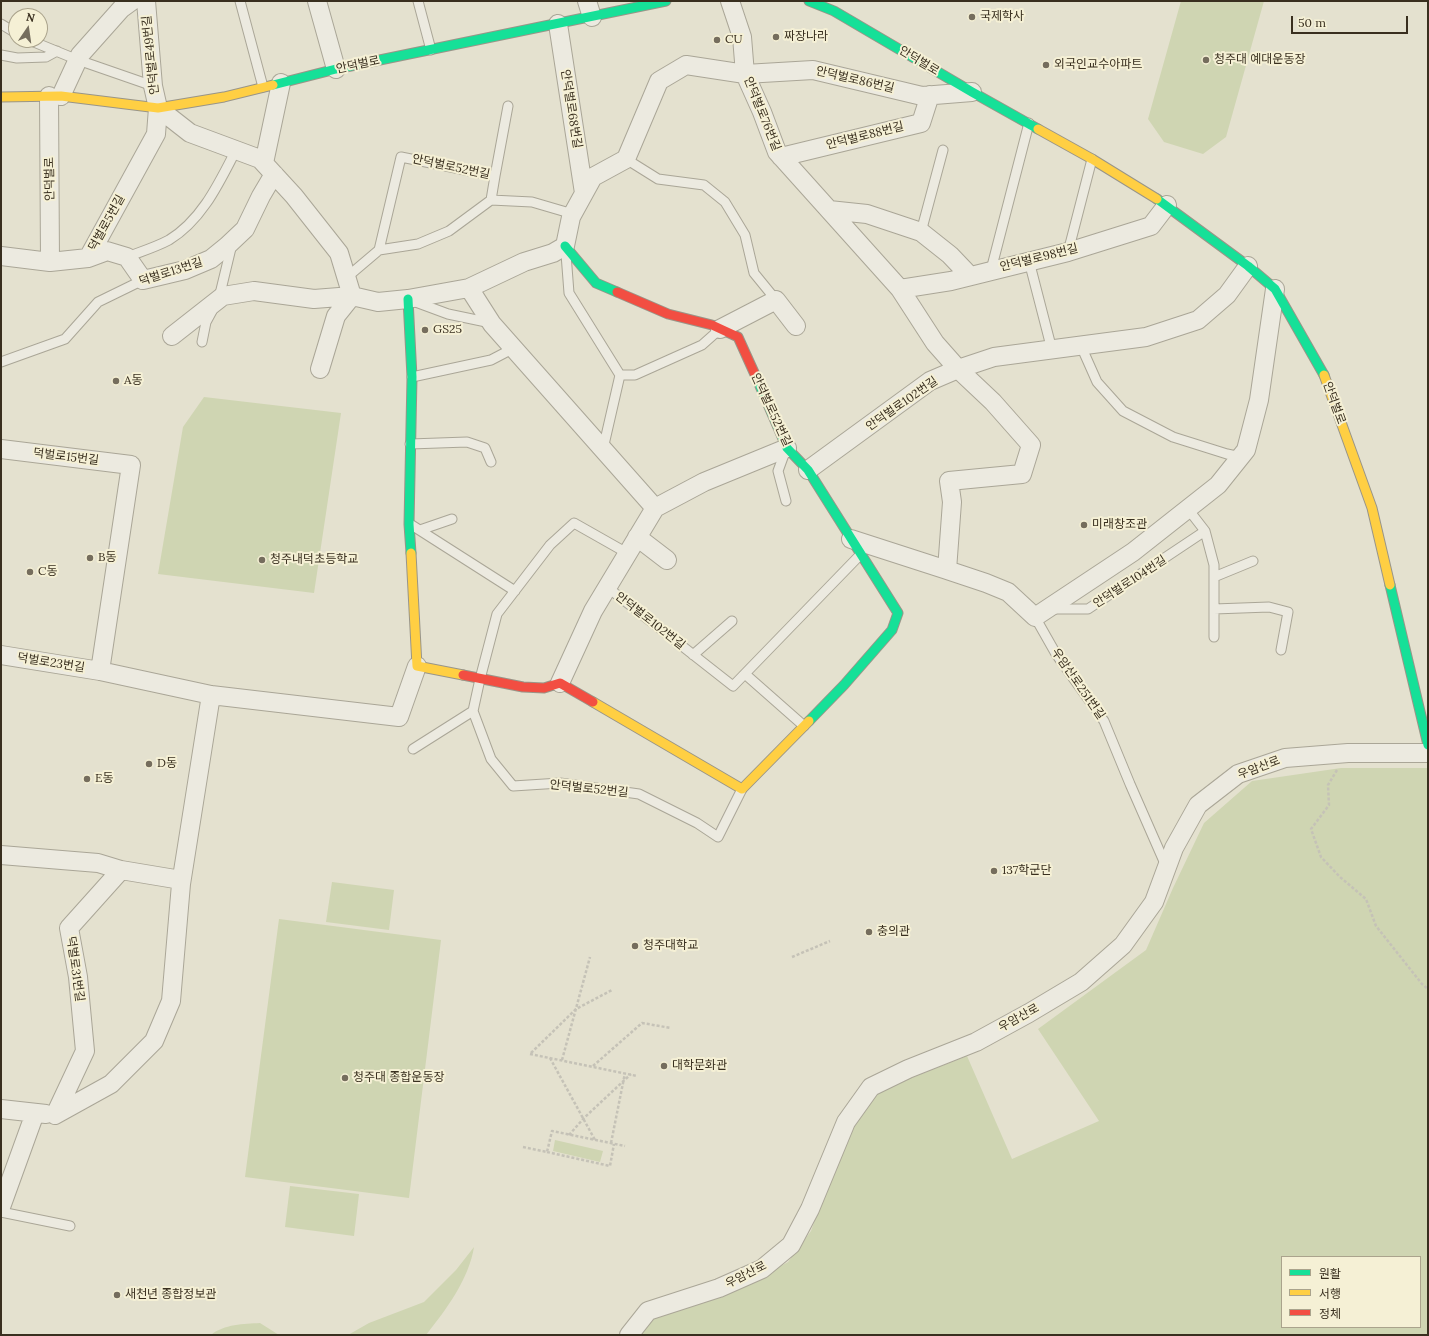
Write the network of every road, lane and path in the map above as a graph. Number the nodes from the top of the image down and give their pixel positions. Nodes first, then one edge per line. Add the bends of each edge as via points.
1 (132, 1) edge
2 (146, 1) edge
3 (240, 1) edge
4 (317, 1) edge
5 (418, 1) edge
6 (666, 1) edge
7 (730, 1) edge
8 (809, 1) edge
9 (590, 9) edge
10 (558, 24) junction
11 (48, 47) edge
12 (431, 50) junction
13 (57, 51) junction
14 (1, 54) edge
15 (78, 60) junction
16 (336, 69) junction
17 (745, 74) junction
18 (280, 83) junction
19 (153, 86) junction
20 (263, 87) junction
21 (972, 92) junction
22 (930, 95) junction
23 (55, 96) junction
24 (1, 97) edge
25 (508, 106) dead end
26 (158, 108) junction
27 (1029, 123) junction
28 (236, 150) junction
29 (943, 150) dead end
30 (781, 157) junction
31 (626, 159) junction
32 (1092, 159) junction
33 (269, 169) junction
34 (495, 176) junction
35 (584, 193) junction
36 (491, 200) junction
37 (1167, 205) junction
38 (829, 210) junction
39 (573, 214) junction
40 (921, 232) junction
41 (233, 240) junction
42 (565, 246) junction
43 (379, 250) junction
44 (1068, 252) junction
45 (1, 256) edge
46 (126, 257) junction
47 (88, 258) junction
48 (1029, 261) junction
49 (50, 262) junction
50 (1248, 266) junction
51 (991, 270) junction
52 (970, 276) junction
53 (346, 278) junction
54 (144, 280) junction
55 (469, 288) junction
56 (900, 289) junction
57 (1275, 289) junction
58 (352, 296) junction
59 (408, 299) junction
60 (219, 300) junction
61 (776, 300) junction
62 (492, 324) junction
63 (796, 326) dead end
64 (720, 329) junction
65 (172, 336) dead end
66 (202, 342) dead end
67 (1081, 346) junction
68 (514, 348) junction
69 (1052, 350) junction
70 (1, 362) edge
71 (320, 369) dead end
72 (958, 369) junction
73 (620, 375) junction
74 (412, 377) junction
75 (410, 444) junction
76 (786, 448) junction
77 (1, 449) edge
78 (602, 450) junction
79 (1241, 456) junction
80 (491, 462) dead end
81 (808, 470) junction
82 (786, 501) dead end
83 (655, 508) junction
84 (1188, 509) junction
85 (452, 519) dead end
86 (409, 524) junction
87 (420, 530) junction
88 (1205, 531) junction
89 (636, 537) junction
90 (851, 539) junction
91 (627, 553) junction
92 (861, 554) junction
93 (667, 560) dead end
94 (1253, 561) dead end
95 (947, 570) junction
96 (1214, 577) junction
97 (607, 587) junction
98 (515, 591) junction
99 (1214, 609) junction
100 (1041, 613) junction
101 (732, 621) dead end
102 (1214, 636) dead end
103 (1282, 650) dead end
104 (1, 655) edge
105 (693, 655) junction
106 (417, 666) junction
107 (100, 671) junction
108 (745, 674) junction
109 (480, 680) junction
110 (560, 683) junction
111 (211, 695) junction
112 (473, 711) junction
113 (804, 727) junction
114 (1428, 745) edge
115 (413, 749) dead end
116 (1348, 753) junction
117 (1428, 753) edge
118 (742, 789) junction
119 (1, 855) edge
120 (1166, 868) junction
121 (121, 870) junction
122 (181, 880) junction
123 (830, 941) dead end
124 (590, 957) dead end
125 (792, 957) dead end
126 (1428, 988) edge
127 (612, 990) dead end
128 (576, 1009) junction
129 (670, 1028) dead end
130 (550, 1058) junction
131 (562, 1060) junction
132 (593, 1066) junction
133 (625, 1073) junction
134 (631, 1074) junction
135 (638, 1076) dead end
136 (623, 1082) junction
137 (1, 1109) edge
138 (35, 1113) junction
139 (55, 1115) junction
140 (584, 1118) junction
141 (569, 1135) junction
142 (596, 1140) junction
143 (611, 1143) junction
144 (614, 1144) junction
145 (625, 1146) dead end
146 (523, 1147) dead end
147 (548, 1152) junction
148 (1, 1207) edge
149 (1, 1212) edge
150 (70, 1226) dead end
151 (628, 1335) edge

1 - 15 street via 121,9
2 - 19 street, 안덕벌로49번길
3 - 20 lane
4 - 16 street
5 - 12 lane
6 - 9 street, 안덕벌로
7 - 17 street, 안덕벌로76번길 via 742,36
8 - 21 street, 안덕벌로 via 834,11
9 - 10 street, 안덕벌로
10 - 12 street, 안덕벌로
10 - 35 street, 안덕벌로68번길
11 - 13 lane
12 - 16 street, 안덕벌로
13 - 14 lane via 46,57 18,58
13 - 15 lane
15 - 19 lane
15 - 23 street
16 - 18 street, 안덕벌로
17 - 22 street, 안덕벌로86번길 via 813,70 922,96
17 - 30 street, 안덕벌로76번길
17 - 31 street, 안덕벌로86번길 via 686,65 659,81
18 - 20 street, 안덕벌로
18 - 33 street, 덕벌로13번길
19 - 26 street, 안덕벌로49번길
20 - 26 street, 안덕벌로 via 224,97
21 - 22 street, 안덕벌로86번길
21 - 27 street, 안덕벌로
22 - 30 street, 안덕벌로88번길 via 921,123
23 - 24 street, 안덕벌로
23 - 26 street, 안덕벌로
23 - 49 street, 안덕벌로
25 - 34 lane
26 - 28 street via 190,133
26 - 47 street, 덕벌로5번길 via 156,134
27 - 32 street, 안덕벌로
27 - 51 lane
28 - 33 street via 260,159
28 - 46 lane via 216,188 194,220 169,240
29 - 40 lane
30 - 38 street, 안덕벌로76번길
31 - 35 street via 593,177
31 - 61 lane via 658,179 704,185 725,202 745,235 754,273
32 - 37 street, 안덕벌로
32 - 44 lane
33 - 41 street, 덕벌로13번길 via 261,196 244,229
33 - 53 street via 339,253
34 - 36 lane, 안덕벌로52번길
34 - 43 lane, 안덕벌로52번길 via 401,157
35 - 39 street
36 - 39 lane via 532,202
36 - 43 lane via 448,231 418,244
37 - 44 street, 안덕벌로98번길 via 1151,226
37 - 50 street, 안덕벌로
38 - 40 street via 867,214
38 - 56 street, 안덕벌로76번길
39 - 42 street
40 - 52 street via 950,255
41 - 54 street, 덕벌로13번길 via 211,259 198,265
41 - 60 lane
42 - 55 street
42 - 64 street, 안덕벌로52번길 via 596,283 668,314
42 - 73 lane via 569,293
43 - 53 lane
44 - 48 street, 안덕벌로98번길
45 - 49 street, 덕벌로5번길
46 - 47 street via 107,251
46 - 54 street
47 - 49 street, 덕벌로5번길
48 - 51 street, 안덕벌로98번길
48 - 69 lane
50 - 57 street, 안덕벌로
50 - 67 street, 안덕벌로102번길 via 1227,295 1198,320 1146,337
51 - 52 street, 안덕벌로98번길
52 - 56 street, 안덕벌로98번길
53 - 58 street
54 - 70 lane, 덕벌로13번길 via 98,302 65,339
55 - 59 street
55 - 62 street
56 - 72 street, 안덕벌로76번길 via 935,343
57 - 79 street, 안덕벌로104번길 via 1259,400 1246,450
57 - 114 street, 안덕벌로 via 1322,370 1372,508
58 - 59 street via 378,302
58 - 60 street via 314,299 254,291 223,296
58 - 71 street via 336,316
59 - 62 lane via 448,314
59 - 74 street
60 - 65 street
60 - 66 lane via 206,322
61 - 63 street
61 - 64 street
62 - 68 street
64 - 73 lane via 702,345 635,375
64 - 76 street, 안덕벌로52번길 via 738,337
67 - 69 street, 안덕벌로102번길
67 - 79 lane via 1097,382 1123,411 1173,437
68 - 74 lane via 491,360
68 - 78 street
69 - 72 street, 안덕벌로102번길 via 994,357
72 - 81 street, 안덕벌로102번길 via 930,381
72 - 95 street, 안덕벌로76번길 via 993,402 1031,445 1022,474 950,481 952,502
73 - 78 lane
74 - 75 street
75 - 80 lane via 467,442 485,448
75 - 86 street
76 - 81 street, 안덕벌로52번길
76 - 82 lane via 778,471
76 - 83 street, 안덕벌로102번길 via 704,482
77 - 107 street, 덕벌로15번길 via 131,465
78 - 83 street
79 - 84 street, 안덕벌로104번길 via 1218,485
81 - 90 street, 안덕벌로52번길
83 - 89 street, 안덕벌로102번길
84 - 88 lane
84 - 100 street, 안덕벌로104번길 via 1133,552
85 - 87 lane
86 - 87 lane
86 - 106 street
87 - 98 lane
88 - 96 lane via 1214,565
88 - 100 lane, 안덕벌로104번길 via 1088,609
89 - 91 street, 안덕벌로102번길
89 - 93 street
90 - 92 street, 안덕벌로52번길
90 - 95 street, 우암산로251번길
91 - 97 street, 안덕벌로102번길
91 - 98 lane via 574,523 550,545
92 - 108 lane
92 - 113 street, 안덕벌로52번길 via 898,613 892,630
94 - 96 lane
95 - 100 street, 우암산로251번길 via 1008,592
96 - 99 lane
97 - 105 lane, 안덕벌로102번길
97 - 110 street, 안덕벌로102번길 via 593,611
98 - 109 lane via 497,614
99 - 102 lane
99 - 103 lane via 1269,607 1288,612
100 - 120 lane, 우암산로251번길 via 1056,654 1104,721
101 - 105 lane, 안덕벌로102번길
104 - 107 street, 덕벌로23번길
105 - 108 lane, 안덕벌로102번길 via 733,686
106 - 109 street
106 - 111 street, 덕벌로23번길 via 399,717
107 - 111 street, 덕벌로23번길
108 - 113 lane
109 - 110 street via 523,688 544,688
109 - 112 lane
110 - 118 street
111 - 122 street
112 - 115 lane
112 - 118 lane, 안덕벌로52번길 via 491,759 513,786 560,783 639,794 697,823 718,837
113 - 118 street, 안덕벌로52번길
116 - 117 street, 우암산로
116 - 120 street, 우암산로 via 1285,758 1238,774 1198,804
116 - 126 path via 1328,785 1329,805 1311,829 1321,857 1366,899 1376,926 1422,984
119 - 121 street via 98,863
120 - 151 street, 우암산로 via 1154,902 1123,945 1081,982 976,1042 908,1068 871,1087 846,1122 810,1209 791,1246 762,1269 719,1288 648,1311
121 - 122 street
121 - 139 street, 덕벌로31번길 via 69,928 78,977 84,1051
122 - 139 street via 171,1001 154,1041 111,1084
123 - 125 path
124 - 128 path
127 - 128 path
128 - 130 path via 530,1054
128 - 131 path
129 - 132 path via 642,1023
130 - 131 path
130 - 140 path
131 - 132 path
132 - 133 path
133 - 134 path
133 - 136 path
134 - 135 path
134 - 136 path
136 - 140 path
136 - 143 path
137 - 138 street
138 - 139 street
138 - 148 street
140 - 141 path
140 - 142 path
141 - 142 path
141 - 147 path via 552,1131
142 - 143 path
143 - 144 path
144 - 145 path
144 - 147 path via 610,1166
146 - 147 path
149 - 150 lane

